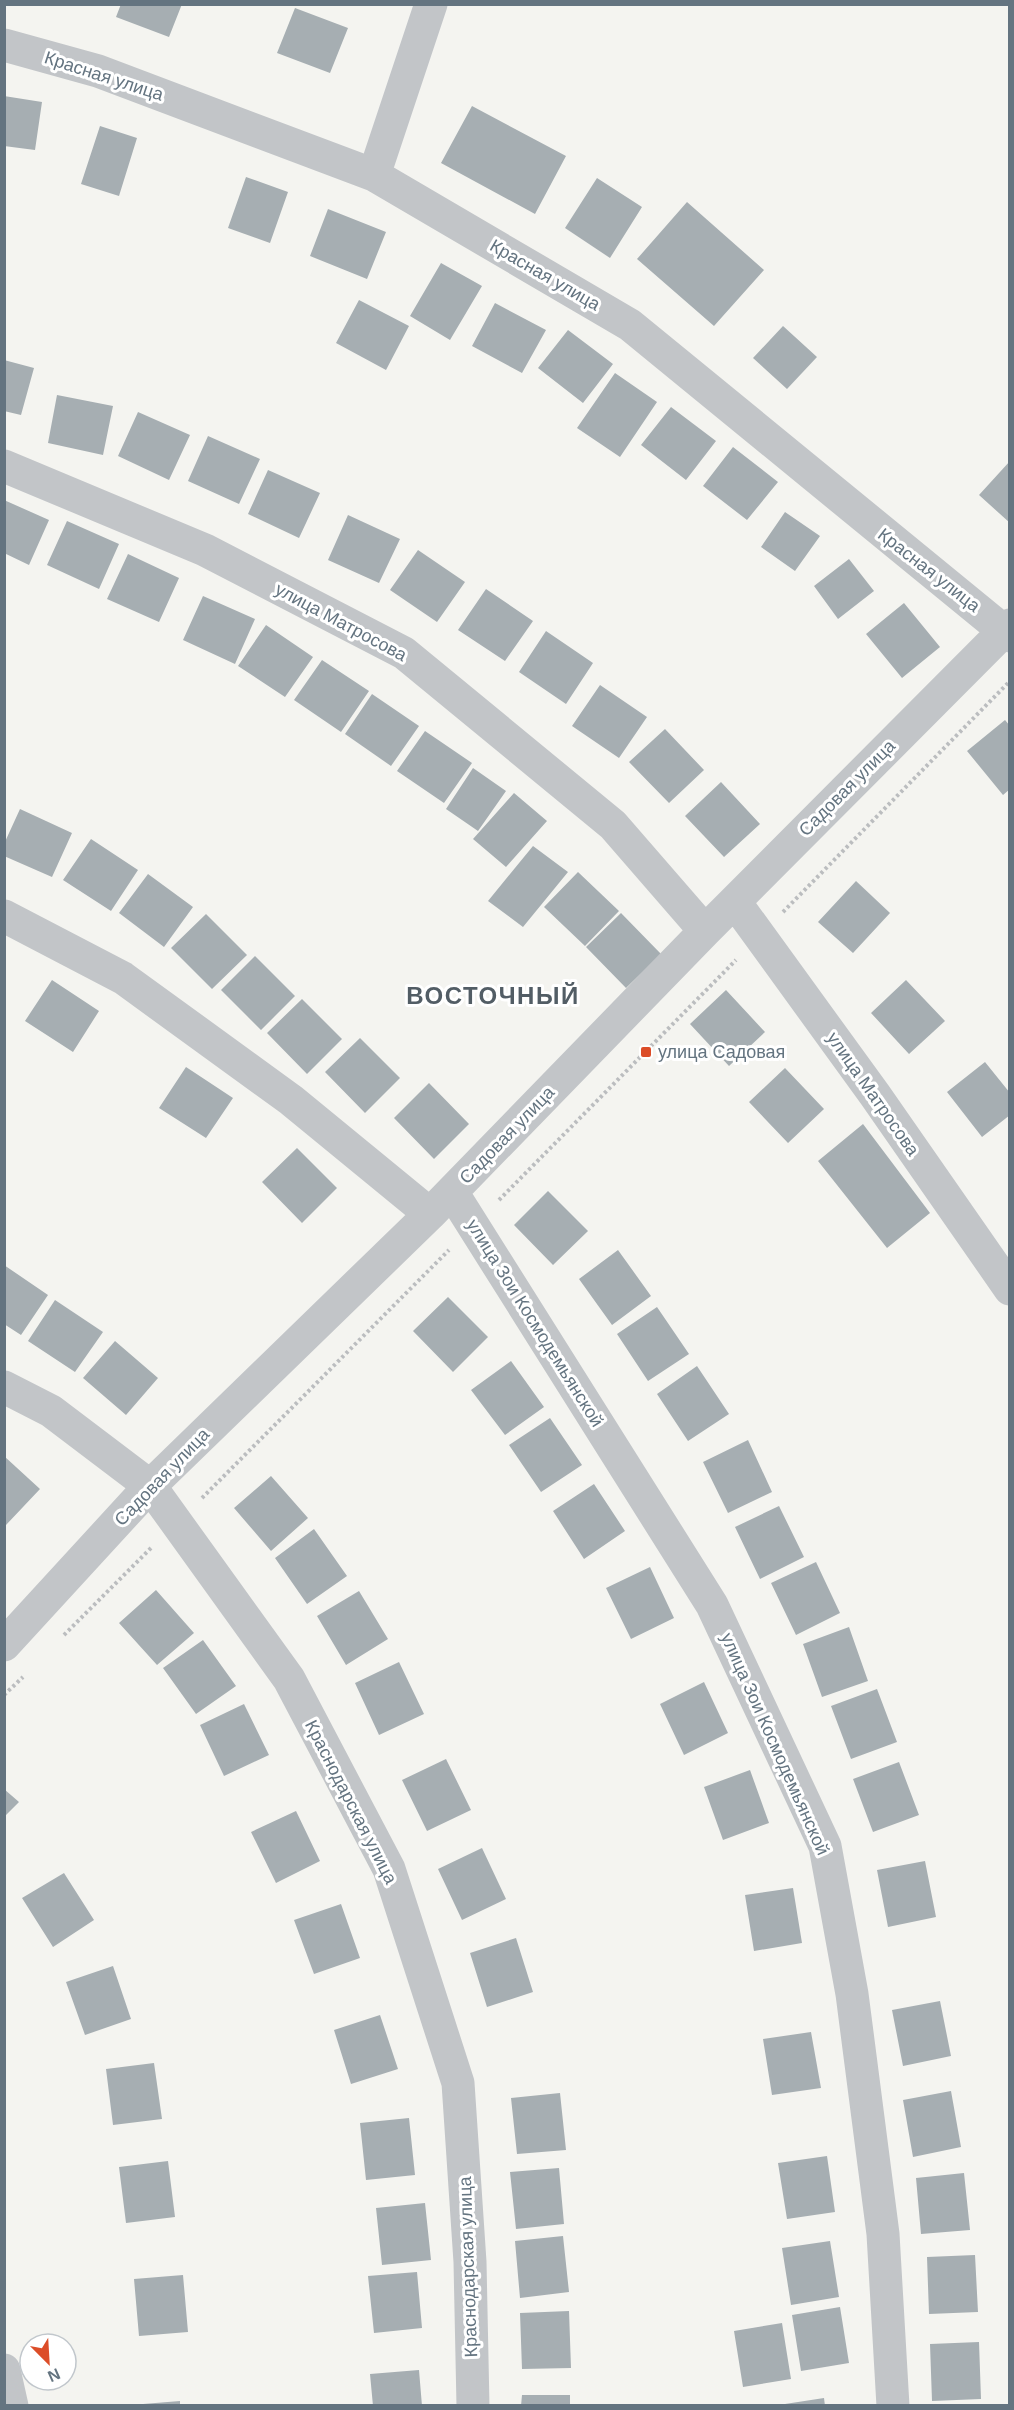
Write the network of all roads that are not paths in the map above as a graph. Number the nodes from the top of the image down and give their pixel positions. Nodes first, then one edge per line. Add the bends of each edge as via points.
1 (431, 4) edge
2 (4, 45) edge
3 (374, 175) junction
4 (4, 466) edge
5 (1008, 630) edge
6 (735, 902) junction
7 (4, 916) edge
8 (705, 931) junction
9 (441, 1203) junction
10 (1010, 1288) edge
11 (4, 1387) edge
12 (150, 1486) junction
13 (4, 1645) edge
14 (4, 2370) edge
15 (12, 2406) edge
16 (473, 2406) edge
17 (893, 2406) edge

1 - 3 street
2 - 3 street, Красная улица via 98,70
3 - 5 street, Красная улица via 630,325 831,493
4 - 8 street, улица Матросова via 205,550 404,653 613,825
5 - 6 street, Садовая улица
6 - 8 street, Садовая улица
6 - 10 street, улица Матросова
7 - 9 street, улица Зои Космодемьянской via 123,978
8 - 9 street, Садовая улица
9 - 12 street, Садовая улица
9 - 17 street, улица Зои Космодемьянской via 473,1226 712,1605 825,1846 852,1994 883,2234
11 - 12 street, Краснодарская улица via 51,1411
12 - 13 street, Садовая улица
12 - 16 street, Краснодарская улица via 289,1679 389,1869 458,2083 470,2262
14 - 15 street

